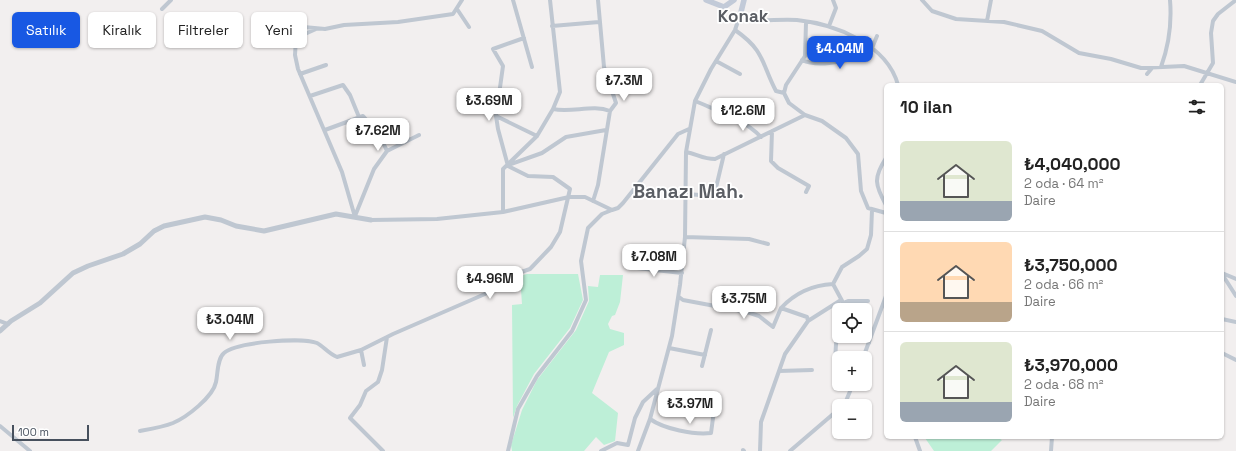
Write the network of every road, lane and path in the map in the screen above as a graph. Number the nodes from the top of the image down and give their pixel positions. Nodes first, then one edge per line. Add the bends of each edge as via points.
1 (171, 0) edge
2 (462, 0) edge
3 (513, 0) edge
4 (550, 0) edge
5 (598, 0) edge
6 (706, 0) edge
7 (734, 0) edge
8 (744, 0) edge
9 (833, 0) edge
10 (922, 0) edge
11 (991, 0) edge
12 (1170, 0) edge
13 (1236, 0) edge
14 (162, 9) dead end
15 (457, 9) junction
16 (741, 12) junction
17 (739, 20) junction
18 (751, 20) junction
19 (987, 21) junction
20 (599, 22) junction
21 (806, 23) junction
22 (552, 26) junction
23 (829, 26) junction
24 (469, 27) dead end
25 (307, 28) edge
26 (316, 29) junction
27 (734, 30) junction
28 (877, 36) dead end
29 (524, 38) junction
30 (863, 41) junction
31 (872, 48) junction
32 (802, 60) junction
33 (716, 61) junction
34 (326, 65) dead end
35 (532, 67) dead end
36 (1161, 67) junction
37 (1152, 68) junction
38 (300, 74) junction
39 (740, 74) dead end
40 (1148, 74) dead end
41 (1208, 74) junction
42 (1236, 82) edge
43 (897, 83) edge
44 (1201, 83) edge
45 (784, 93) junction
46 (310, 96) junction
47 (695, 101) junction
48 (553, 109) junction
49 (610, 111) junction
50 (805, 115) junction
51 (496, 116) junction
52 (359, 117) junction
53 (689, 129) junction
54 (325, 130) junction
55 (606, 130) junction
56 (772, 131) junction
57 (419, 135) dead end
58 (537, 136) junction
59 (760, 137) junction
60 (387, 151) junction
61 (686, 152) junction
62 (724, 154) junction
63 (884, 162) edge
64 (508, 166) junction
65 (806, 192) dead end
66 (686, 194) junction
67 (569, 197) junction
68 (593, 201) junction
69 (884, 201) edge
70 (612, 210) junction
71 (872, 210) junction
72 (503, 212) junction
73 (884, 213) edge
74 (355, 217) junction
75 (371, 220) joint
76 (685, 237) junction
77 (768, 244) dead end
78 (628, 267) dead end
79 (682, 273) junction
80 (1224, 275) edge
81 (1224, 277) edge
82 (1236, 279) edge
83 (834, 284) junction
84 (1236, 296) edge
85 (679, 297) junction
86 (842, 301) junction
87 (868, 301) dead end
88 (884, 302) edge
89 (781, 308) junction
90 (1224, 319) edge
91 (0, 321) edge
92 (808, 321) junction
93 (1236, 322) edge
94 (8, 324) junction
95 (711, 330) dead end
96 (0, 331) edge
97 (387, 337) junction
98 (872, 337) edge
99 (870, 343) edge
100 (669, 348) junction
101 (361, 350) junction
102 (866, 351) edge
103 (1224, 354) edge
104 (705, 356) junction
105 (1236, 360) edge
106 (364, 365) dead end
107 (702, 366) dead end
108 (812, 370) dead end
109 (779, 371) junction
110 (658, 388) junction
111 (715, 403) dead end
112 (832, 415) edge
113 (650, 419) junction
114 (0, 426) edge
115 (140, 431) dead end
116 (916, 439) edge
117 (1052, 439) edge
118 (30, 451) edge
119 (382, 451) edge
120 (508, 451) edge
121 (601, 451) edge
122 (638, 451) edge
123 (760, 451) edge
124 (790, 451) edge
125 (920, 451) edge
126 (1050, 451) edge

1 - 14 street
2 - 15 street
3 - 29 street
4 - 22 street
5 - 20 street
6 - 7 main road via 724,7
8 - 16 main road
9 - 23 street via 836,8
10 - 19 street via 932,10 956,19
11 - 19 street
12 - 36 street via 1168,47
13 - 41 street via 1213,21 1213,63
15 - 24 street
15 - 26 street via 453,14 437,17
16 - 17 street
16 - 18 street
17 - 18 street
17 - 27 street
18 - 21 street via 793,20
19 - 37 street via 1004,22 1042,31 1079,53 1141,68
20 - 22 street
20 - 49 street via 604,67 616,103
21 - 23 street
21 - 32 street via 805,56
22 - 48 street via 560,92
23 - 30 street
25 - 26 street
26 - 38 street via 296,38 295,55
27 - 33 street
27 - 45 street via 750,40 761,56 776,91
28 - 31 street
29 - 35 street
29 - 51 street via 493,49 503,66
30 - 31 street
30 - 32 street via 852,59 810,63
31 - 43 street via 886,63
32 - 45 street via 786,85
33 - 39 street
33 - 47 street
34 - 38 street
36 - 37 street
36 - 41 street via 1184,66
37 - 40 street
38 - 46 street
41 - 42 street
41 - 44 street
45 - 50 street via 789,103
46 - 52 street via 343,85
46 - 54 street
47 - 53 street
47 - 59 street via 734,118 754,130
48 - 49 street via 564,111 604,108
48 - 58 street
49 - 55 street
50 - 56 street
50 - 71 street via 822,121 846,138 858,154 861,191 868,208
51 - 58 street
51 - 64 street
52 - 54 street
52 - 60 street via 366,118 379,134
53 - 61 street
53 - 70 street via 678,134 623,204
54 - 74 street via 342,172
55 - 64 street via 566,137 542,153
55 - 68 street via 598,185
56 - 59 street
56 - 65 street via 771,161 778,168 809,186
57 - 60 street
58 - 64 street
59 - 62 street
60 - 74 street via 374,169
61 - 62 street via 704,159 715,159
61 - 66 street
62 - 66 street via 714,196
63 - 69 street via 876,179 877,189
64 - 67 street via 528,176 553,177 570,189
64 - 72 street via 503,169
66 - 76 street
67 - 68 street via 585,197
67 - 72 street
67 - 97 street via 560,232 551,247 530,269 504,278 485,294
68 - 70 street
70 - 120 street via 602,214 588,228 581,261 586,300 572,331 536,376 518,409
71 - 73 street
71 - 83 street via 872,235 867,249 842,267
72 - 75 street via 437,219
74 - 75 street
74 - 94 street via 336,214 264,231 205,217 164,226 123,254 73,273 40,303
76 - 77 street via 742,239
76 - 79 street
78 - 79 street
79 - 85 street
80 - 82 street
81 - 84 street
83 - 86 street
83 - 89 street via 819,285 789,300
85 - 89 street via 683,300 753,314 774,327
85 - 100 street
86 - 87 street
86 - 92 street
88 - 98 street
89 - 92 street via 807,317
90 - 93 street
91 - 94 street
92 - 109 street via 785,354
94 - 96 street
95 - 104 street
97 - 101 street
97 - 119 street via 378,382 366,391 350,418
99 - 102 street
100 - 104 street
100 - 110 street
101 - 106 street
101 - 115 street via 336,357 318,344 305,341 260,343 230,349 221,358 216,384 198,407 173,423
103 - 105 street
104 - 107 street
108 - 109 street
109 - 123 street via 761,422
110 - 113 street
110 - 121 street via 643,402 635,418 628,445 617,444
111 - 113 street via 711,433 699,435 685,432
112 - 124 street
113 - 122 street
114 - 118 street
116 - 125 street
117 - 126 street

